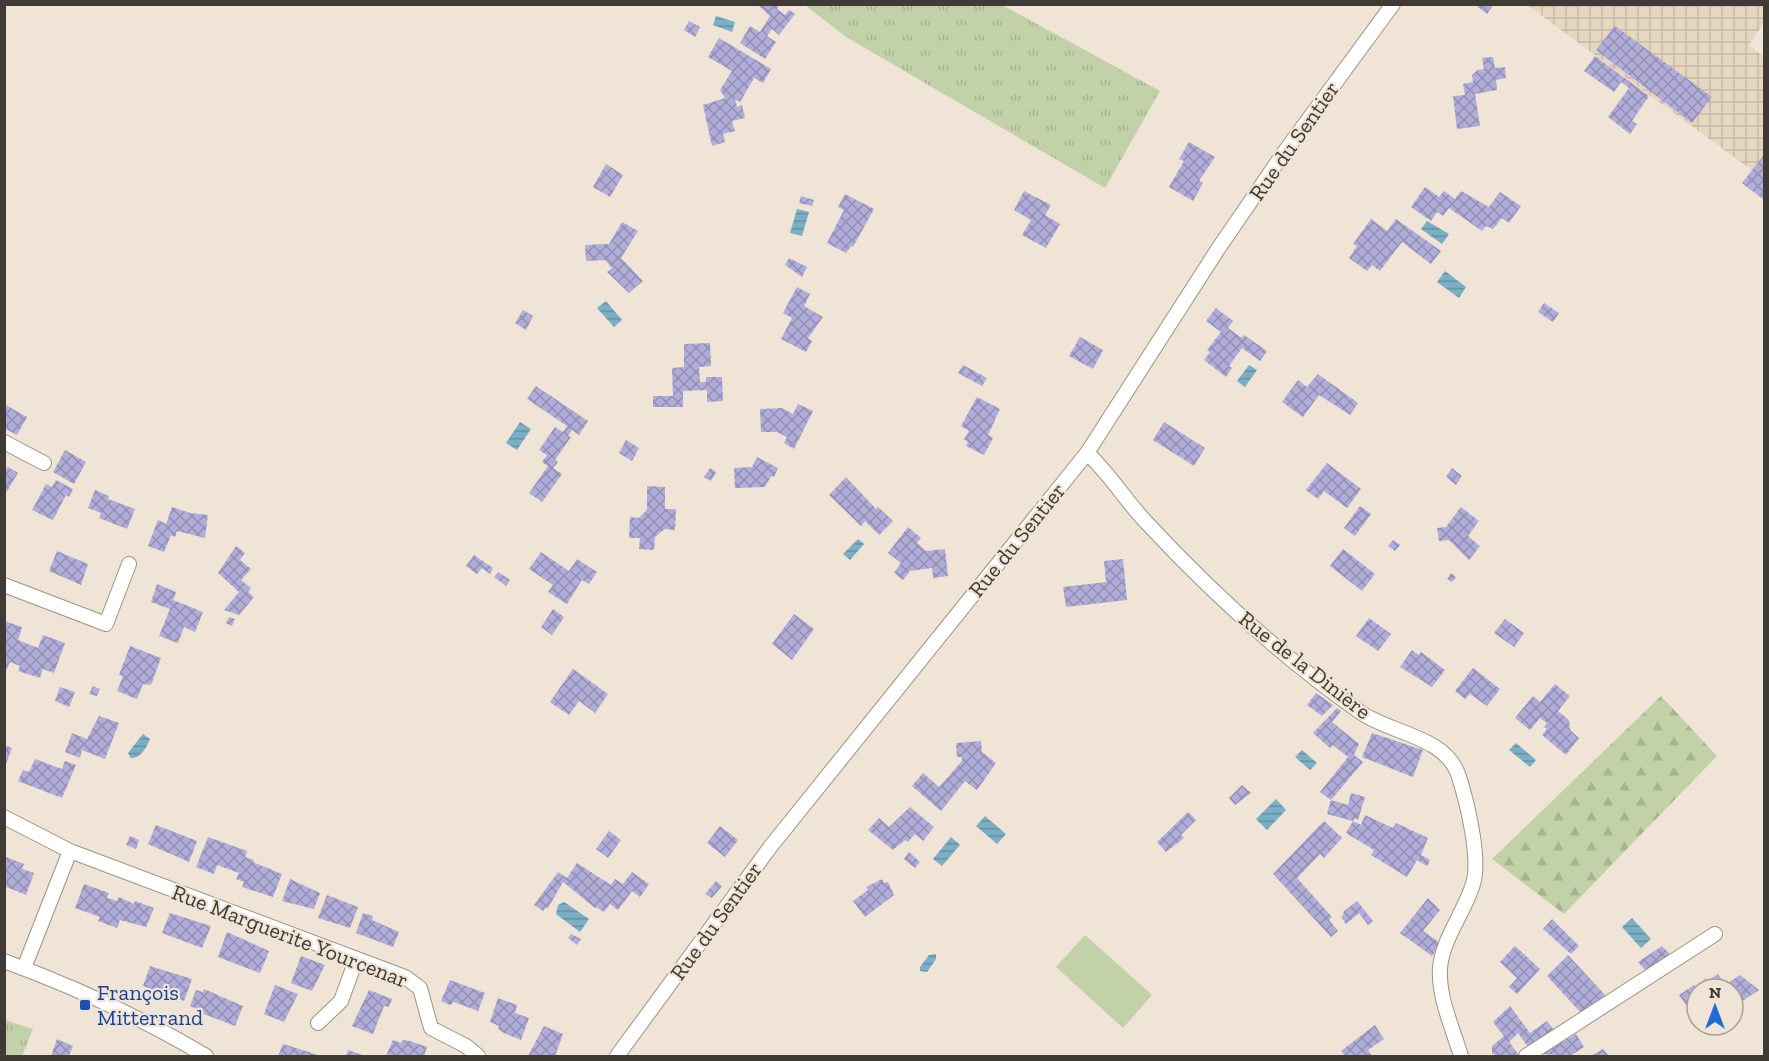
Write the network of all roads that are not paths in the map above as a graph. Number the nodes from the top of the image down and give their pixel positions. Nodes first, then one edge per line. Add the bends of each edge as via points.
1 (1393, 4) edge
2 (4, 442) edge
3 (1087, 453) junction
4 (44, 463) dead end
5 (129, 564) dead end
6 (4, 585) edge
7 (4, 817) edge
8 (70, 851) junction
9 (1715, 934) dead end
10 (356, 960) junction
11 (4, 961) edge
12 (24, 968) junction
13 (318, 1023) dead end
14 (206, 1056) edge
15 (478, 1056) edge
16 (616, 1056) edge
17 (1461, 1056) edge
18 (1526, 1056) edge

1 - 3 street, Rue du Sentier via 1224,240
2 - 4 street
3 - 16 street, Rue du Sentier via 771,846
3 - 17 street, Rue de la Dinière via 1109,473 1144,520 1258,632 1360,712 1421,740 1455,764 1476,873 1440,966 1442,992
5 - 6 street via 106,624
7 - 8 street, Rue Marguerite Yourcenar
8 - 10 street, Rue Marguerite Yourcenar
8 - 12 street
9 - 18 street
10 - 13 street via 340,1001
10 - 15 street, Rue Marguerite Yourcenar via 413,982 420,988 431,1028
11 - 12 street
12 - 14 street via 131,1015

